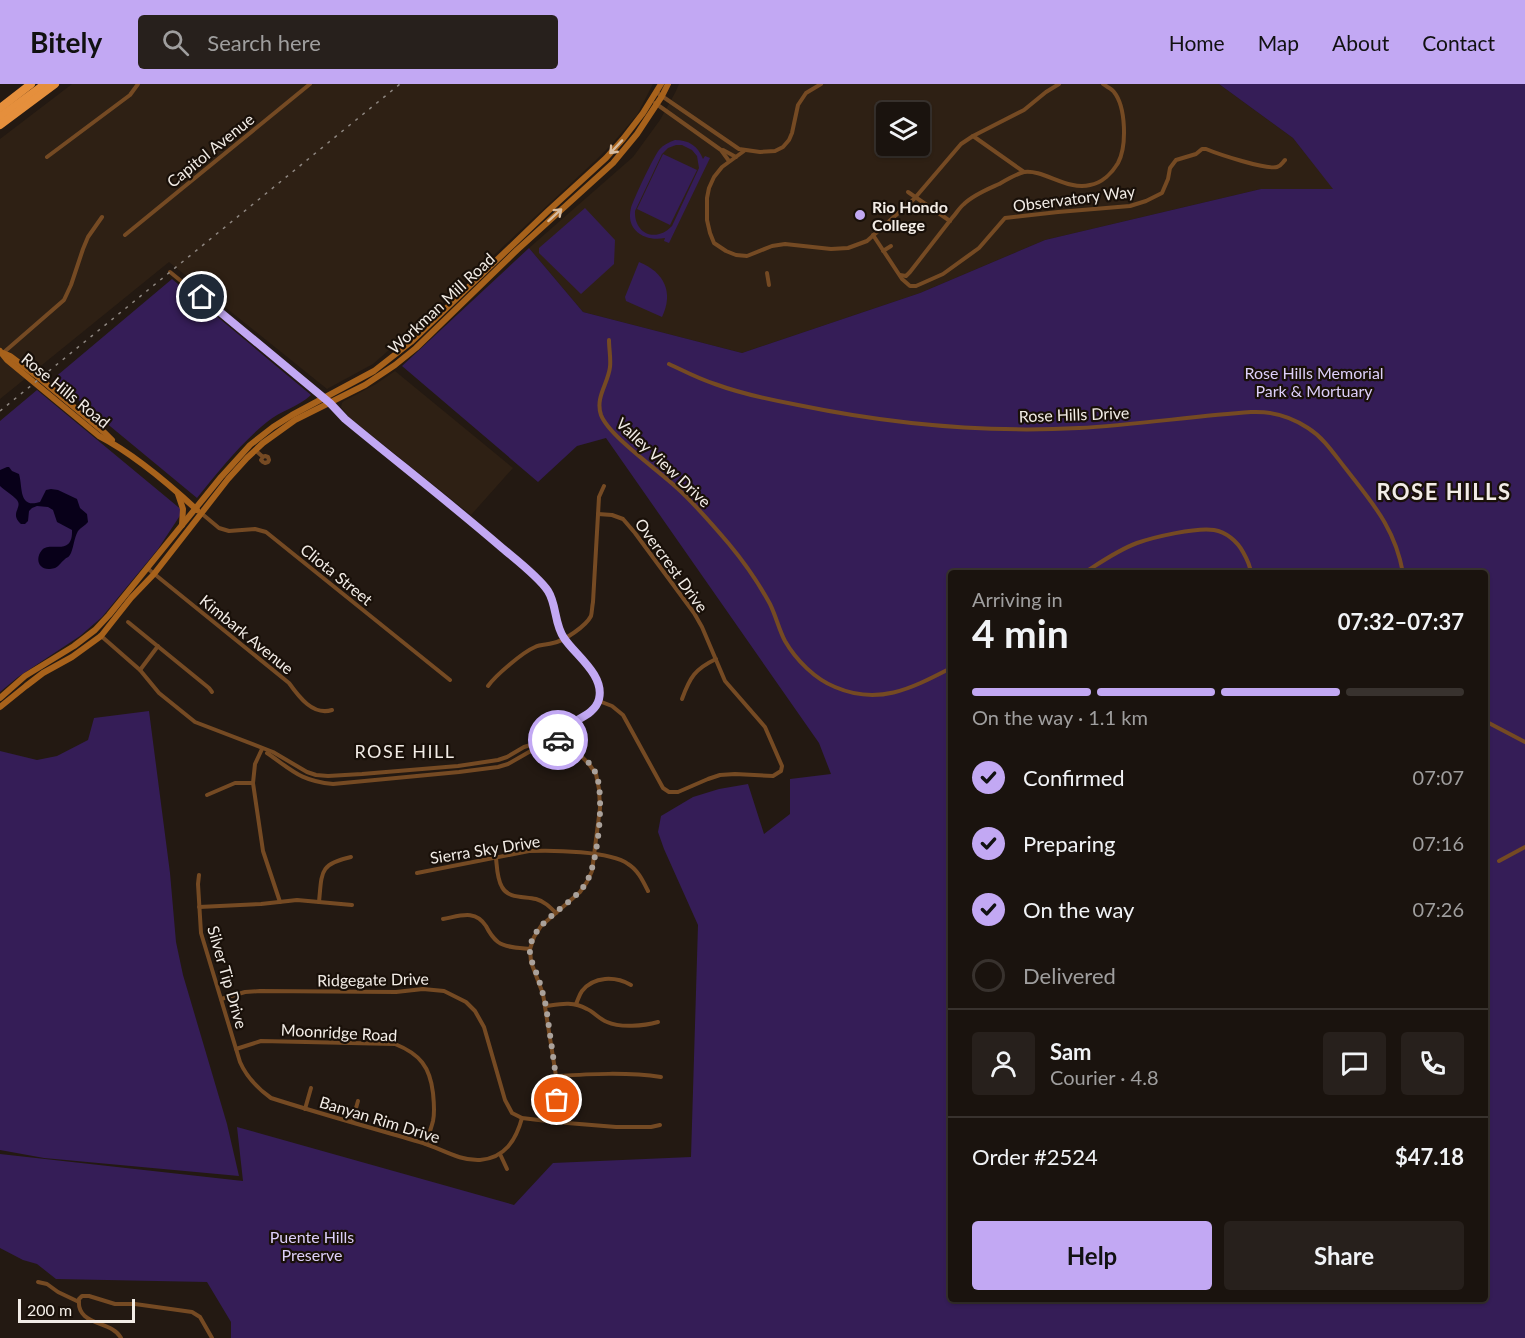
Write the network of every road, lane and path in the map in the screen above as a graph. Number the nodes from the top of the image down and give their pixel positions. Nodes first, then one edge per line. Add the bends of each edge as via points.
1 (31, 84) edge
2 (39, 84) edge
3 (45, 84) edge
4 (55, 84) edge
5 (138, 84) edge
6 (310, 84) edge
7 (661, 84) edge
8 (668, 84) edge
9 (821, 84) edge
10 (1059, 84) edge
11 (1103, 84) edge
12 (656, 92) junction
13 (662, 96) junction
14 (37, 98) junction
15 (654, 103) junction
16 (0, 108) edge
17 (0, 116) edge
18 (0, 125) edge
19 (0, 131) edge
20 (973, 136) junction
21 (722, 150) junction
22 (744, 151) junction
23 (47, 157) dead end
24 (736, 157) junction
25 (1285, 160) dead end
26 (729, 161) junction
27 (1024, 172) junction
28 (908, 192) dead end
29 (915, 198) junction
30 (102, 217) dead end
31 (950, 221) junction
32 (125, 235) dead end
33 (873, 235) junction
34 (891, 246) dead end
35 (883, 251) junction
36 (171, 272) dead end
37 (767, 273) dead end
38 (899, 275) junction
39 (769, 285) dead end
40 (417, 337) junction
41 (609, 340) dead end
42 (1, 352) edge
43 (395, 364) junction
44 (669, 364) dead end
45 (327, 400) junction
46 (257, 452) junction
47 (604, 486) dead end
48 (178, 493) junction
49 (198, 511) junction
50 (598, 514) junction
51 (182, 525) junction
52 (147, 568) junction
53 (1088, 570) edge
54 (1251, 570) edge
55 (1402, 570) edge
56 (154, 574) junction
57 (128, 622) dead end
58 (94, 630) junction
59 (101, 636) junction
60 (564, 639) junction
61 (158, 646) junction
62 (716, 659) junction
63 (140, 670) junction
64 (948, 670) edge
65 (450, 680) dead end
66 (488, 686) dead end
67 (212, 692) dead end
68 (0, 698) edge
69 (682, 699) dead end
70 (599, 701) junction
71 (0, 707) edge
72 (332, 710) dead end
73 (1488, 723) edge
74 (1525, 742) edge
75 (557, 744) junction
76 (262, 749) junction
77 (253, 783) junction
78 (207, 795) dead end
79 (1525, 847) edge
80 (595, 854) junction
81 (351, 857) dead end
82 (496, 858) junction
83 (1499, 861) dead end
84 (417, 873) dead end
85 (199, 875) dead end
86 (648, 891) dead end
87 (280, 902) junction
88 (319, 902) junction
89 (352, 905) dead end
90 (199, 907) junction
91 (556, 913) junction
92 (444, 919) dead end
93 (530, 949) junction
94 (631, 985) dead end
95 (221, 999) junction
96 (576, 1004) junction
97 (546, 1006) junction
98 (658, 1022) dead end
99 (236, 1049) junction
100 (556, 1077) junction
101 (661, 1077) dead end
102 (311, 1088) dead end
103 (358, 1101) dead end
104 (305, 1109) junction
105 (522, 1118) junction
106 (352, 1122) junction
107 (555, 1122) junction
108 (660, 1125) dead end
109 (426, 1144) junction
110 (500, 1154) junction
111 (507, 1169) dead end
112 (38, 1282) dead end
113 (79, 1302) junction
114 (121, 1338) edge
115 (212, 1338) edge

1 - 16 highway
2 - 17 highway
3 - 17 highway
4 - 14 highway
5 - 23 street via 130,95
6 - 32 street, Capitol Avenue
7 - 12 main road, Workman Mill Road
8 - 13 main road, Workman Mill Road
9 - 22 street via 806,93 798,105 792,133 783,147 775,151
10 - 20 street via 1024,110
11 - 27 street via 1118,98 1123,121 1121,153 1106,178 1080,186
12 - 13 street
12 - 15 main road, Workman Mill Road
13 - 15 main road, Workman Mill Road
13 - 22 street
14 - 18 highway
14 - 19 highway
15 - 21 street
15 -> 40 main road, Workman Mill Road via 606,158
43 -> 15 main road, Workman Mill Road via 613,163 637,134
20 - 27 street
20 - 29 street via 955,150
21 - 24 street
21 - 26 street
22 - 24 street
24 - 26 street
25 - 38 street, Observatory Way via 1277,167 1266,166 1202,149 1176,160 1161,193 1146,201 1005,218 979,248 935,279 910,286
26 - 33 street via 714,177 706,210 714,243 726,251 747,256 784,244 848,248
27 - 31 street via 965,202
28 - 29 street
29 - 31 street
29 - 33 street
30 - 42 street via 88,237 64,300
31 - 38 street via 910,272
33 - 35 street
34 - 35 street
35 - 38 street
36 - 45 street
37 - 39 street
40 - 43 main road via 394,360
40 - 45 main road, Workman Mill Road via 374,371
41 - 64 street, Valley View Drive via 610,368 599,405 607,426 678,488 729,544 757,582 785,642 804,666 835,687 871,695 908,690
42 - 48 main road, Rose Hills Road via 99,436
43 - 45 main road, Workman Mill Road via 365,385
44 - 55 street, Rose Hills Drive via 728,389 789,403 939,425 1070,429 1251,412 1281,415 1318,436 1374,505 1391,532
45 - 46 main road, Workman Mill Road via 277,432
45 - 60 street via 548,590
46 - 49 main road, Workman Mill Road
46 - 49 main road, Workman Mill Road via 226,471
47 - 50 street
48 - 49 main road, Rose Hills Road
48 - 51 main road
49 - 51 main road, Workman Mill Road
49 - 56 main road, Workman Mill Road
49 - 65 street, Cliota Street via 219,528 266,532
50 - 60 street via 592,614 582,627
50 - 62 street, Overcrest Drive via 623,519 635,533 694,613
51 - 52 main road, Workman Mill Road
52 - 56 street, Kimbark Avenue
52 - 58 main road, Workman Mill Road
53 - 54 street via 1137,543 1215,530 1230,537 1240,548
56 - 59 main road, Workman Mill Road
56 - 72 street, Kimbark Avenue via 289,684 309,705 320,711
57 - 61 street
58 - 59 street
58 - 68 main road, Workman Mill Road via 25,676
59 - 63 street
59 - 71 main road, Workman Mill Road via 34,679
60 - 66 street via 534,647
60 - 70 street via 584,660 597,682
61 - 63 street
61 - 67 street
62 - 69 street via 698,669
62 - 70 street, Overcrest Drive via 724,681 765,727 782,766 773,776 720,775 669,792 663,788 623,715
63 - 76 street via 159,693 195,722
70 - 75 street via 589,713 563,729
73 - 74 street
75 - 76 street via 533,743 507,757 478,763 328,776 308,772
75 - 76 street via 498,767 333,783 300,777
75 - 80 street via 580,755 596,774 600,808
76 - 77 street
77 - 78 street via 235,783
77 - 87 street via 263,851
79 - 83 street
80 - 82 street, Sierra Sky Drive via 544,850
80 - 86 street, Sierra Sky Drive via 628,863
80 - 91 street via 587,882
81 - 88 street via 328,865 322,876
82 - 84 street, Sierra Sky Drive
82 - 91 street via 500,885 506,893 539,900
85 - 90 street, Silver Tip Drive
87 - 88 street
87 - 90 street
88 - 89 street
90 - 95 street, Silver Tip Drive via 201,933
91 - 93 street via 534,937
92 - 93 street via 478,917 499,943
93 - 97 street
94 - 96 street via 614,978 594,982 581,993
95 - 99 street, Silver Tip Drive
95 - 105 street, Ridgegate Drive via 260,990 444,991 475,1011 484,1027 505,1100 512,1113
96 - 97 street
96 - 98 street via 615,1025
97 - 100 street
99 - 104 street, Banyan Rim Drive via 246,1076 262,1092
99 - 109 street, Moonridge Road via 261,1041 395,1044 412,1052 431,1077 434,1108
100 - 101 street
100 - 107 street
102 - 104 street
103 - 106 street
104 - 106 street, Banyan Rim Drive
105 - 107 street
105 - 110 street via 518,1134
106 - 109 street, Banyan Rim Drive
107 - 108 street
109 - 110 street, Banyan Rim Drive via 465,1160
110 - 111 street
112 - 113 street
113 - 114 street via 89,1320 111,1327
113 - 115 street via 82,1296 89,1296 115,1304 192,1312 200,1317

